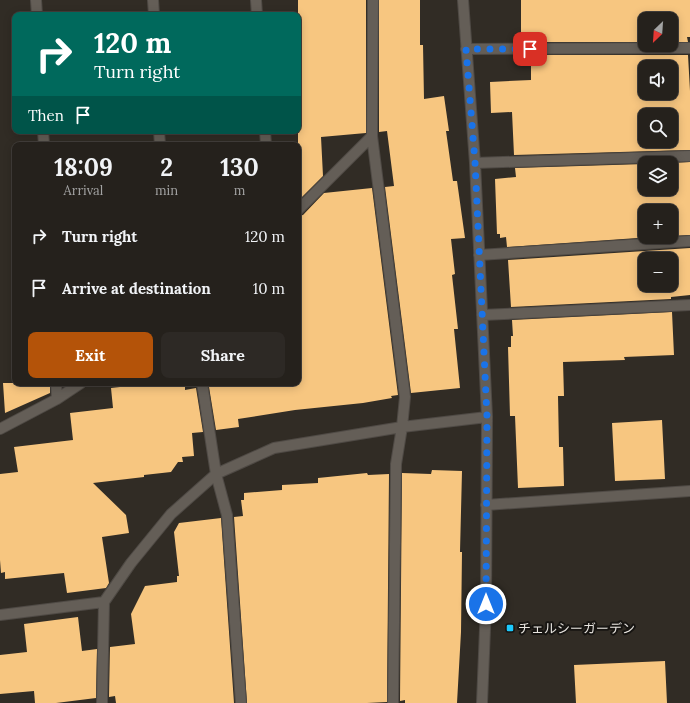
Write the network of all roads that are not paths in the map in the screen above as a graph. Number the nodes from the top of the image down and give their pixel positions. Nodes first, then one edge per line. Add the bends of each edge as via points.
1 (36, 0) edge
2 (153, 0) edge
3 (256, 0) edge
4 (373, 0) edge
5 (463, 0) edge
6 (37, 12) edge
7 (154, 12) edge
8 (257, 12) edge
9 (690, 48) edge
10 (466, 49) junction
11 (372, 136) junction
12 (690, 156) edge
13 (475, 162) junction
14 (301, 207) edge
15 (690, 241) edge
16 (479, 255) junction
17 (690, 305) edge
18 (482, 315) junction
19 (56, 386) edge
20 (76, 386) edge
21 (202, 386) edge
22 (57, 399) junction
23 (487, 417) junction
24 (402, 428) junction
25 (0, 429) edge
26 (216, 474) junction
27 (690, 491) edge
28 (486, 504) junction
29 (104, 602) junction
30 (0, 615) edge
31 (102, 703) edge
32 (241, 703) edge
33 (393, 703) edge
34 (482, 703) edge

1 - 6 street
2 - 7 street
3 - 8 street
4 - 11 street
5 - 10 street
9 - 10 street
10 - 13 street
11 - 14 street
11 - 24 street via 405,397
12 - 13 street
13 - 16 street
15 - 16 street
16 - 18 street
17 - 18 street
18 - 23 street
19 - 22 street
20 - 22 street
21 - 26 street
22 - 25 street
23 - 24 street
23 - 28 street
24 - 26 street via 274,448
24 - 33 street via 396,464
26 - 29 street via 171,514
26 - 32 street via 227,515
27 - 28 street
28 - 34 street via 486,604
29 - 30 street
29 - 31 street

